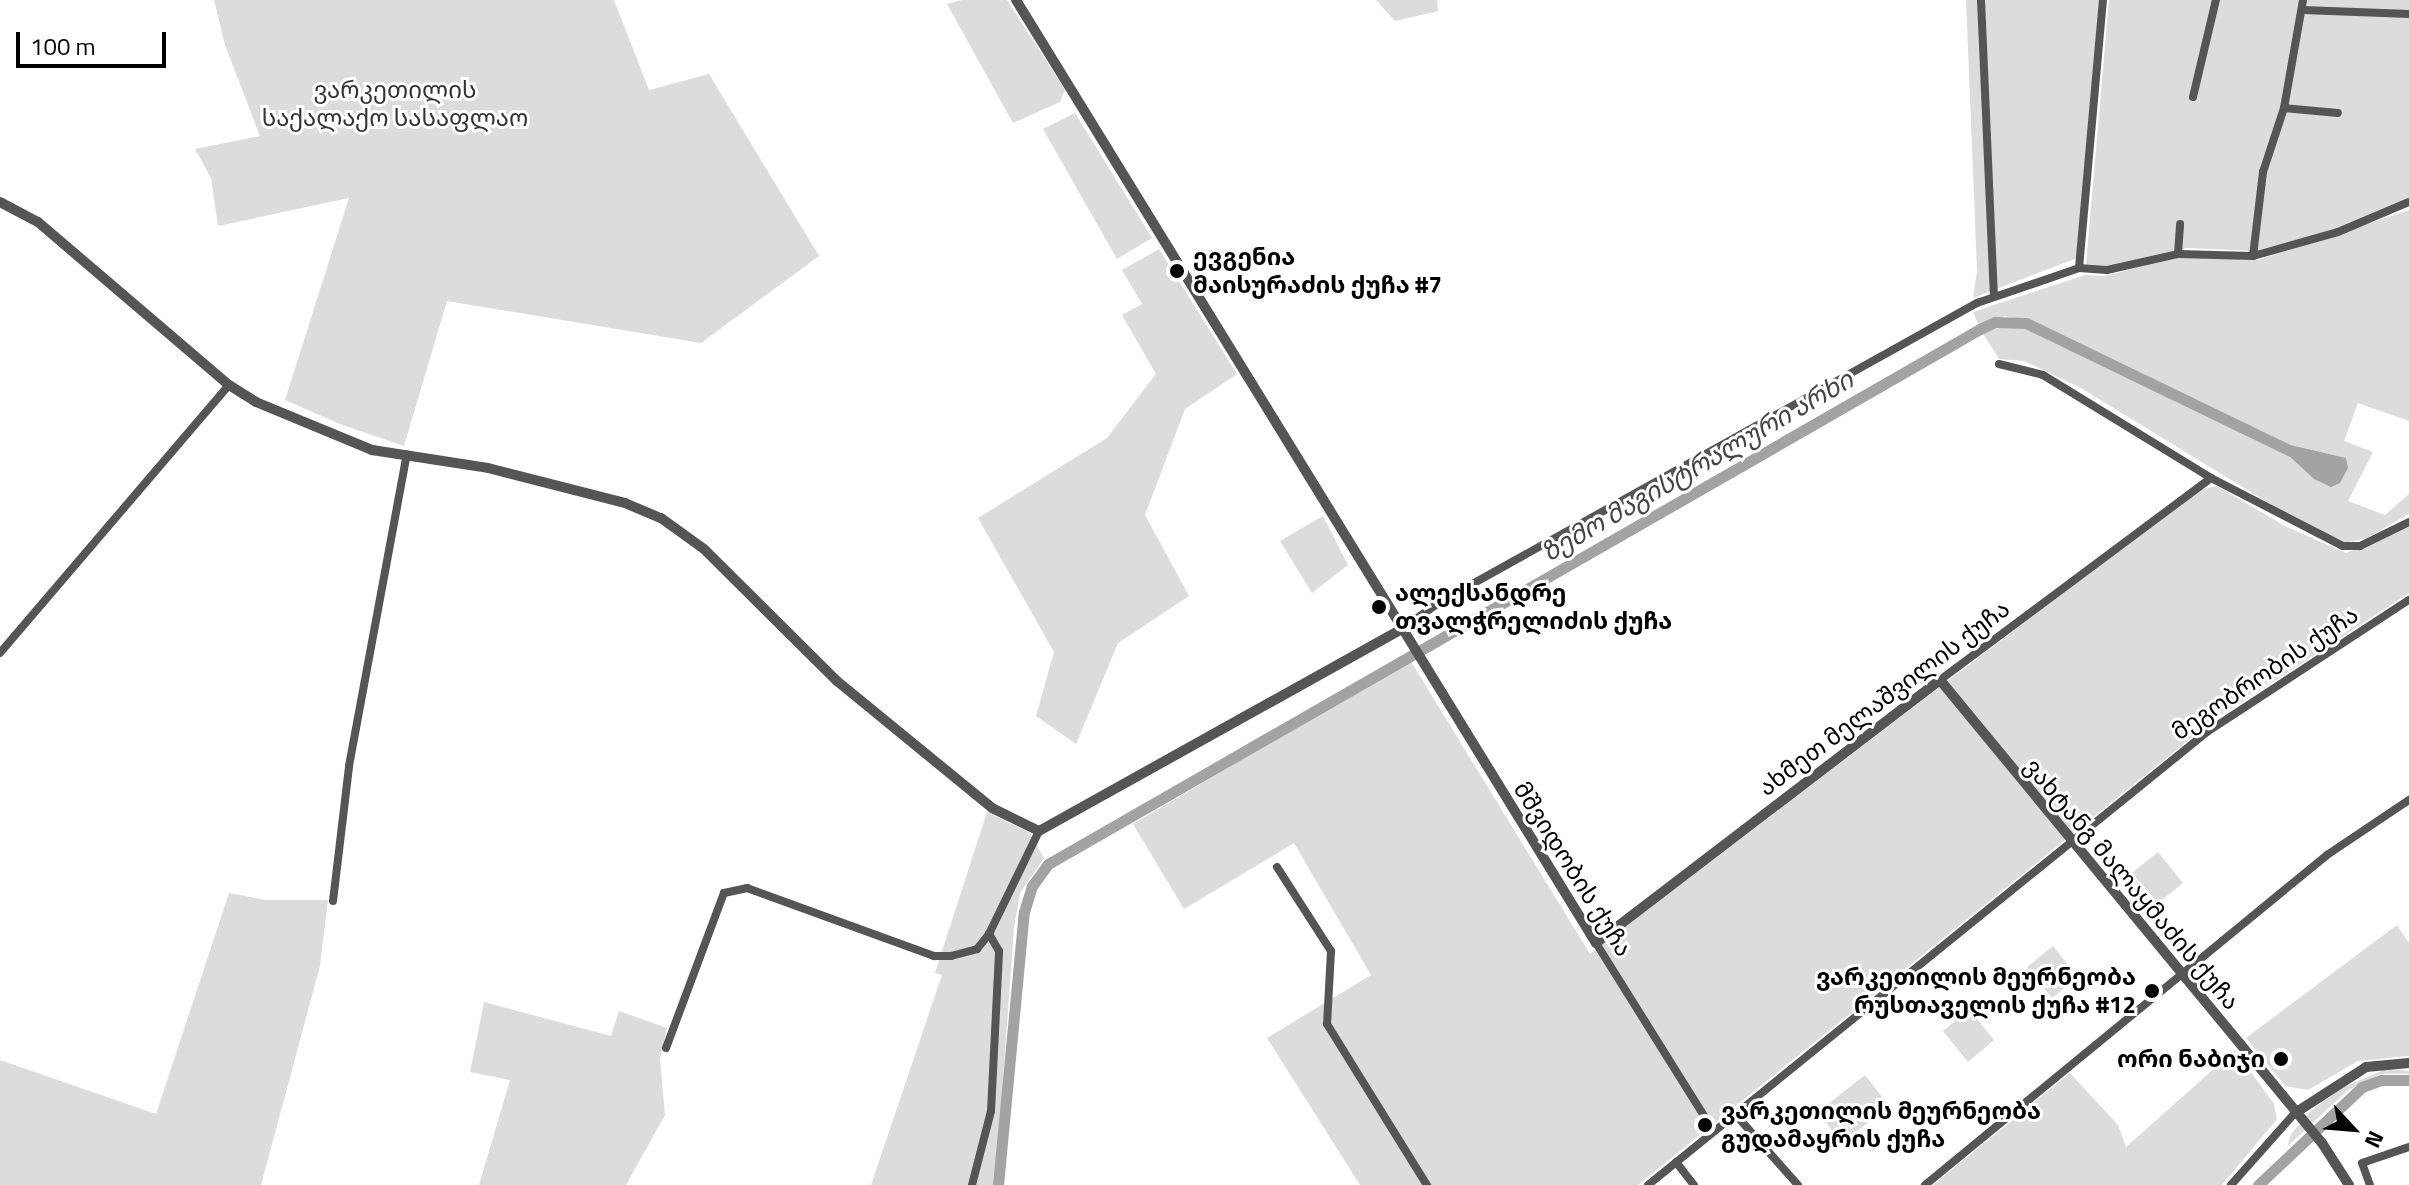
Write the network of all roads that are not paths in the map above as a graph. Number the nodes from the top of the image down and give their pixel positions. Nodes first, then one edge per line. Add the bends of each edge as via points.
1 (1016, 0) edge
2 (1981, 0) edge
3 (2103, 0) edge
4 (2216, 0) edge
5 (2385, 0) edge
6 (2303, 5) edge
7 (2384, 11) junction
8 (2409, 14) edge
9 (2193, 97) dead end
10 (2284, 108) junction
11 (2338, 113) dead end
12 (0, 202) edge
13 (2409, 202) edge
14 (2180, 224) dead end
15 (2178, 254) junction
16 (2253, 256) junction
17 (2079, 268) junction
18 (1994, 297) junction
19 (1999, 364) dead end
20 (229, 385) junction
21 (407, 454) junction
22 (2211, 478) junction
23 (2409, 522) edge
24 (2409, 600) edge
25 (1400, 630) junction
26 (0, 653) edge
27 (1940, 680) junction
28 (2409, 800) edge
29 (1039, 831) junction
30 (2071, 845) junction
31 (1277, 867) dead end
32 (333, 901) dead end
33 (989, 934) junction
34 (1596, 943) junction
35 (2181, 974) junction
36 (666, 1048) dead end
37 (2409, 1063) edge
38 (1735, 1114) junction
39 (2298, 1117) junction
40 (1713, 1130) junction
41 (2409, 1147) edge
42 (1676, 1162) junction
43 (972, 1185) edge
44 (1427, 1185) edge
45 (1648, 1185) edge
46 (1694, 1185) edge
47 (1798, 1185) edge
48 (1925, 1185) edge
49 (2231, 1185) edge
50 (2349, 1185) edge
51 (2370, 1185) edge

1 - 25 street, მშვიდობის ქუჩა
2 - 18 street
3 - 17 street
4 - 9 street
5 - 7 street
6 - 7 street
6 - 10 street
7 - 8 street
10 - 11 street
10 - 16 street via 2263,172
12 - 20 street via 38,222
13 - 16 street via 2338,232
14 - 15 street
15 - 16 street
15 - 17 street via 2107,270
17 - 18 street
18 - 25 street via 1468,587
19 - 22 street via 2057,382
20 - 21 street via 372,450
20 - 26 street
21 - 29 street via 564,487 661,518 704,549 837,681 992,808
21 - 32 street via 349,766
22 - 23 street via 2343,546 2360,546
22 - 27 street, ახმეთ მელაშვილის ქუჩა
24 - 30 street, მეგობრობის ქუჩა via 2207,732
25 - 29 street
25 - 34 street, მშვიდობის ქუჩა
27 - 30 street, ვახტანგ მალაყმაძის ქუჩა
27 - 34 street, ახმეთ მელაშვილის ქუჩა
28 - 35 street via 2327,855
29 - 33 street
30 - 35 street, ვახტანგ მალაყმაძის ქუჩა
30 - 38 street, მეგობრობის ქუჩა
31 - 44 street via 1331,951 1327,1024
33 - 36 street via 977,949 934,956 734,887 724,893 699,950
33 - 43 street via 999,951 991,1111
34 - 40 street, მშვიდობის ქუჩა
35 - 39 street, ვახტანგ მალაყმაძის ქუჩა
35 - 48 street
37 - 39 street via 2366,1067
38 - 40 street, მეგობრობის ქუჩა
38 - 47 street
39 - 49 street
39 - 50 street, ვახტანგ მალაყმაძის ქუჩა
40 - 42 street, მეგობრობის ქუჩა
41 - 51 street via 2362,1163
42 - 45 street, მეგობრობის ქუჩა
42 - 46 street

